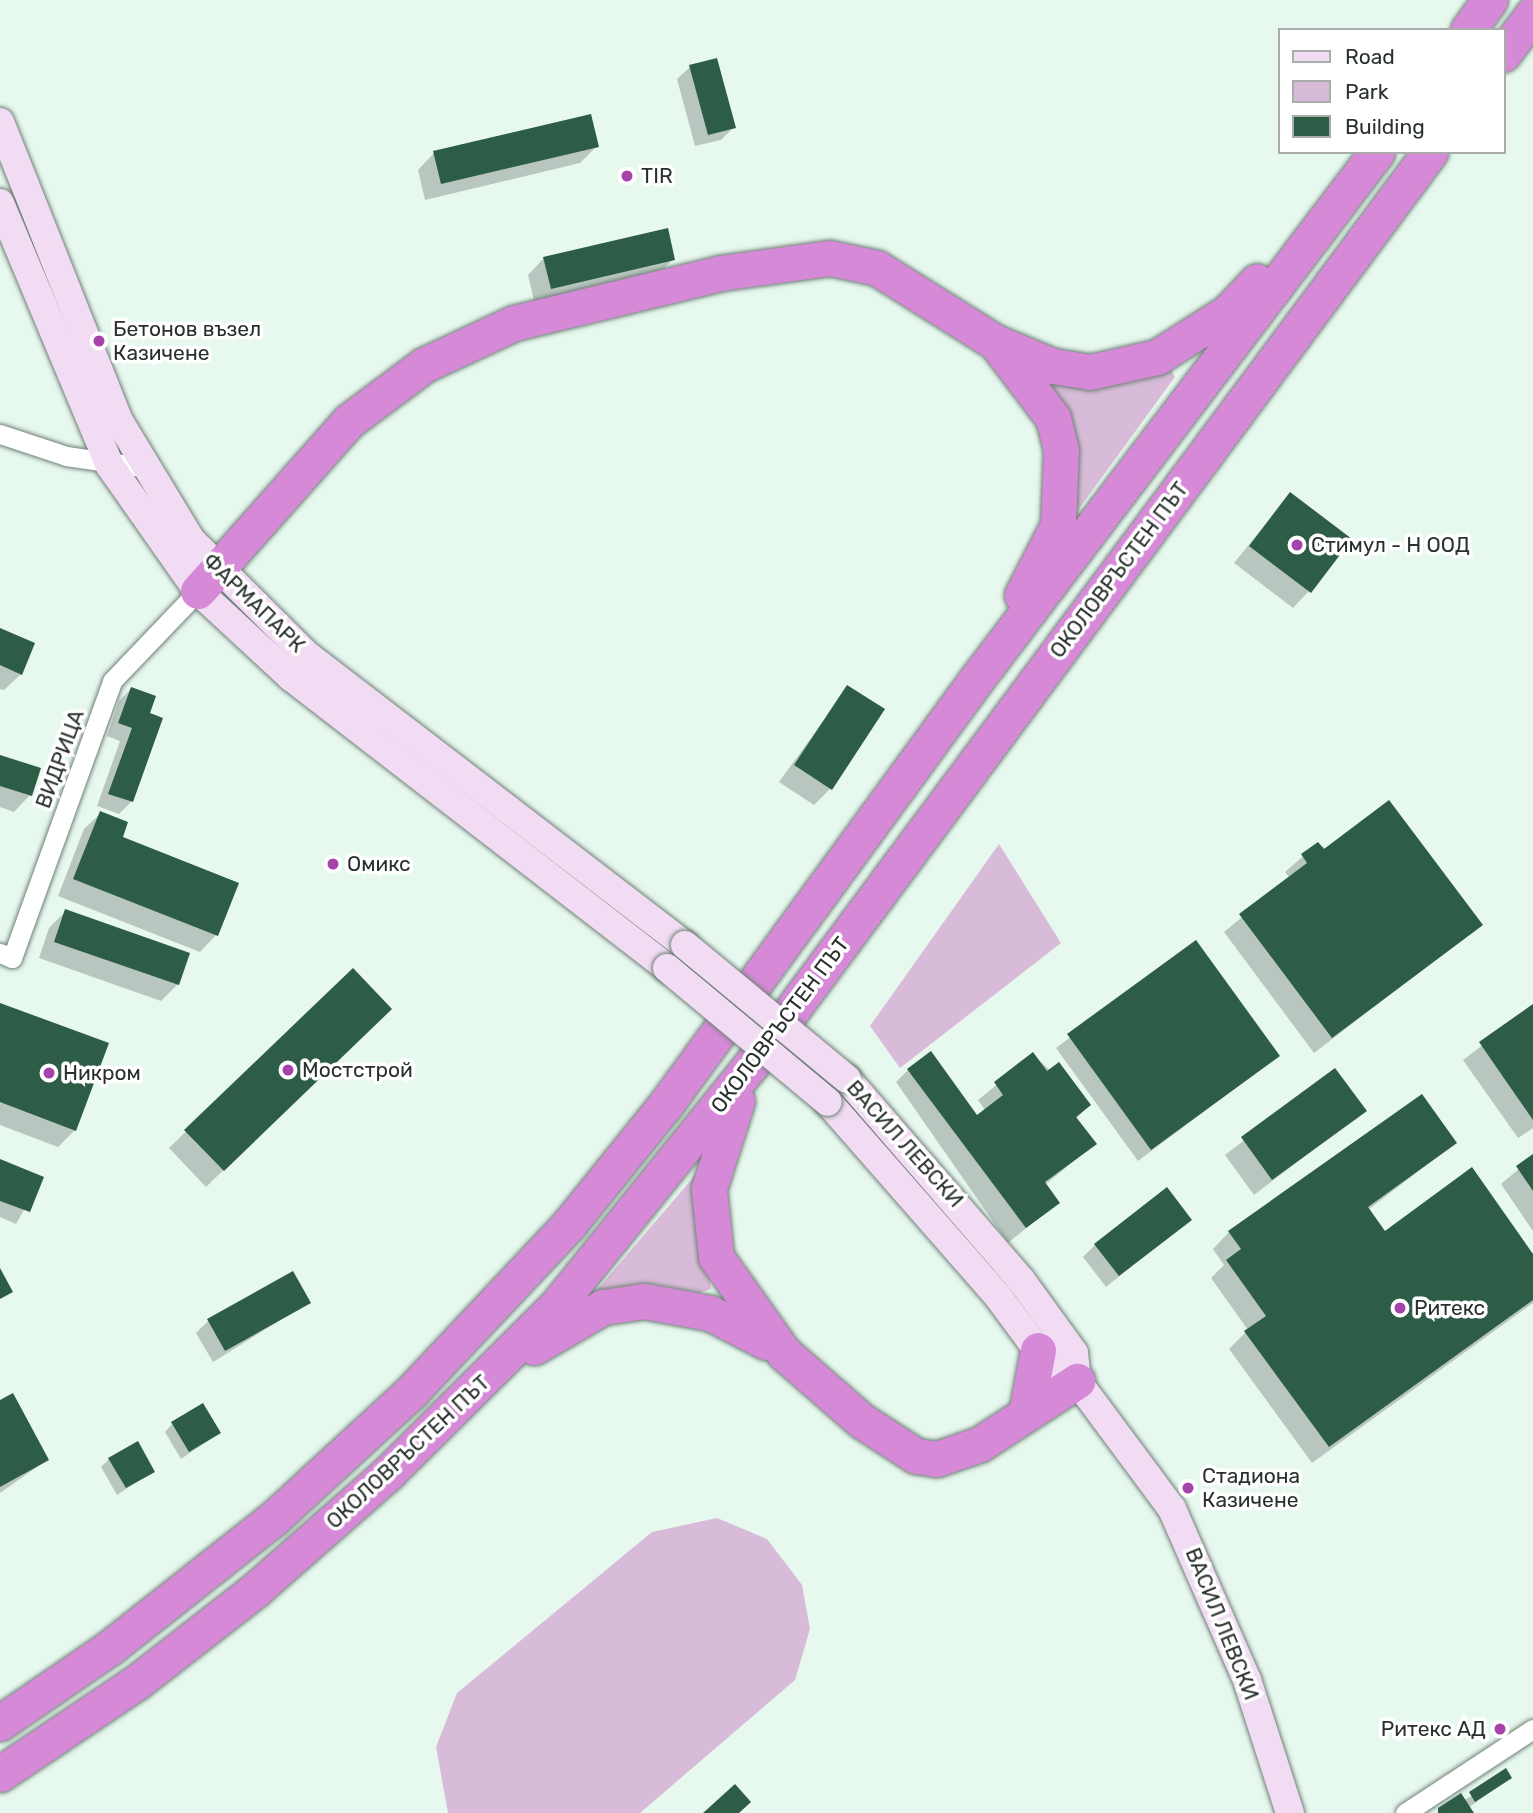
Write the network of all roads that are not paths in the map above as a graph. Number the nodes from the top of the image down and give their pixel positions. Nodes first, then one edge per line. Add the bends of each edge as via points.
1 (1490, 0) edge
2 (1533, 14) edge
3 (1469, 28) edge
4 (1505, 51) edge
5 (0, 122) edge
6 (1376, 154) edge
7 (1429, 154) edge
8 (0, 203) edge
9 (1336, 207) junction
10 (995, 342) junction
11 (0, 433) edge
12 (110, 466) junction
13 (142, 467) junction
14 (208, 581) junction
15 (973, 684) junction
16 (685, 946) joint
17 (0, 953) edge
18 (667, 968) joint
19 (751, 1065) junction
20 (1038, 1350) junction
21 (784, 1353) junction
22 (493, 1371) junction
23 (1077, 1381) junction
24 (1026, 1414) junction
25 (0, 1723) edge
26 (1533, 1729) edge
27 (0, 1774) edge
28 (1410, 1812) edge
29 (1290, 1813) edge

1 - 3 highway
2 - 4 highway
5 - 13 street, ФАРМАПАРК
6 - 9 highway, ОКОЛОВРЪСТЕН ПЪТ
7 - 19 highway, ОКОЛОВРЪСТЕН ПЪТ
8 - 12 street, ФАРМАПАРК
9 - 10 highway via 1228,312 1157,356 1090,372 1053,366
9 - 15 highway, ОКОЛОВРЪСТЕН ПЪТ
10 - 14 highway via 877,268 830,258 720,273 514,323 424,365 349,421
10 - 15 highway via 1053,418 1063,485 1058,525
11 - 12 street
12 - 13 street
12 - 14 street, ФАРМАПАРК
13 - 14 street, ФАРМАПАРК
14 - 16 street, ФАРМАПАРК
14 - 17 street, ВИДРИЦА via 112,681 12,957
14 - 18 street, ФАРМАПАРК via 291,677
15 - 25 highway, ОКОЛОВРЪСТЕН ПЪТ via 666,1104 484,1318 246,1541
16 - 23 street, ВАСИЛ ЛЕВСКИ, bridge via 847,1079 1021,1280 1074,1353
18 - 20 street, ВАСИЛ ЛЕВСКИ, bridge via 828,1102
19 - 21 highway via 716,1157 710,1224 732,1287
19 - 22 highway, ОКОЛОВРЪСТЕН ПЪТ via 642,1205
20 - 23 street, ВАСИЛ ЛЕВСКИ via 1053,1371
20 - 24 highway
21 - 22 highway via 710,1313 644,1301 603,1307
21 - 24 highway via 862,1421 916,1456 957,1455
22 - 27 highway, ОКОЛОВРЪСТЕН ПЪТ via 256,1590 137,1682
23 - 24 highway
23 - 29 street, ВАСИЛ ЛЕВСКИ via 1172,1509 1194,1549 1247,1680
26 - 28 street

